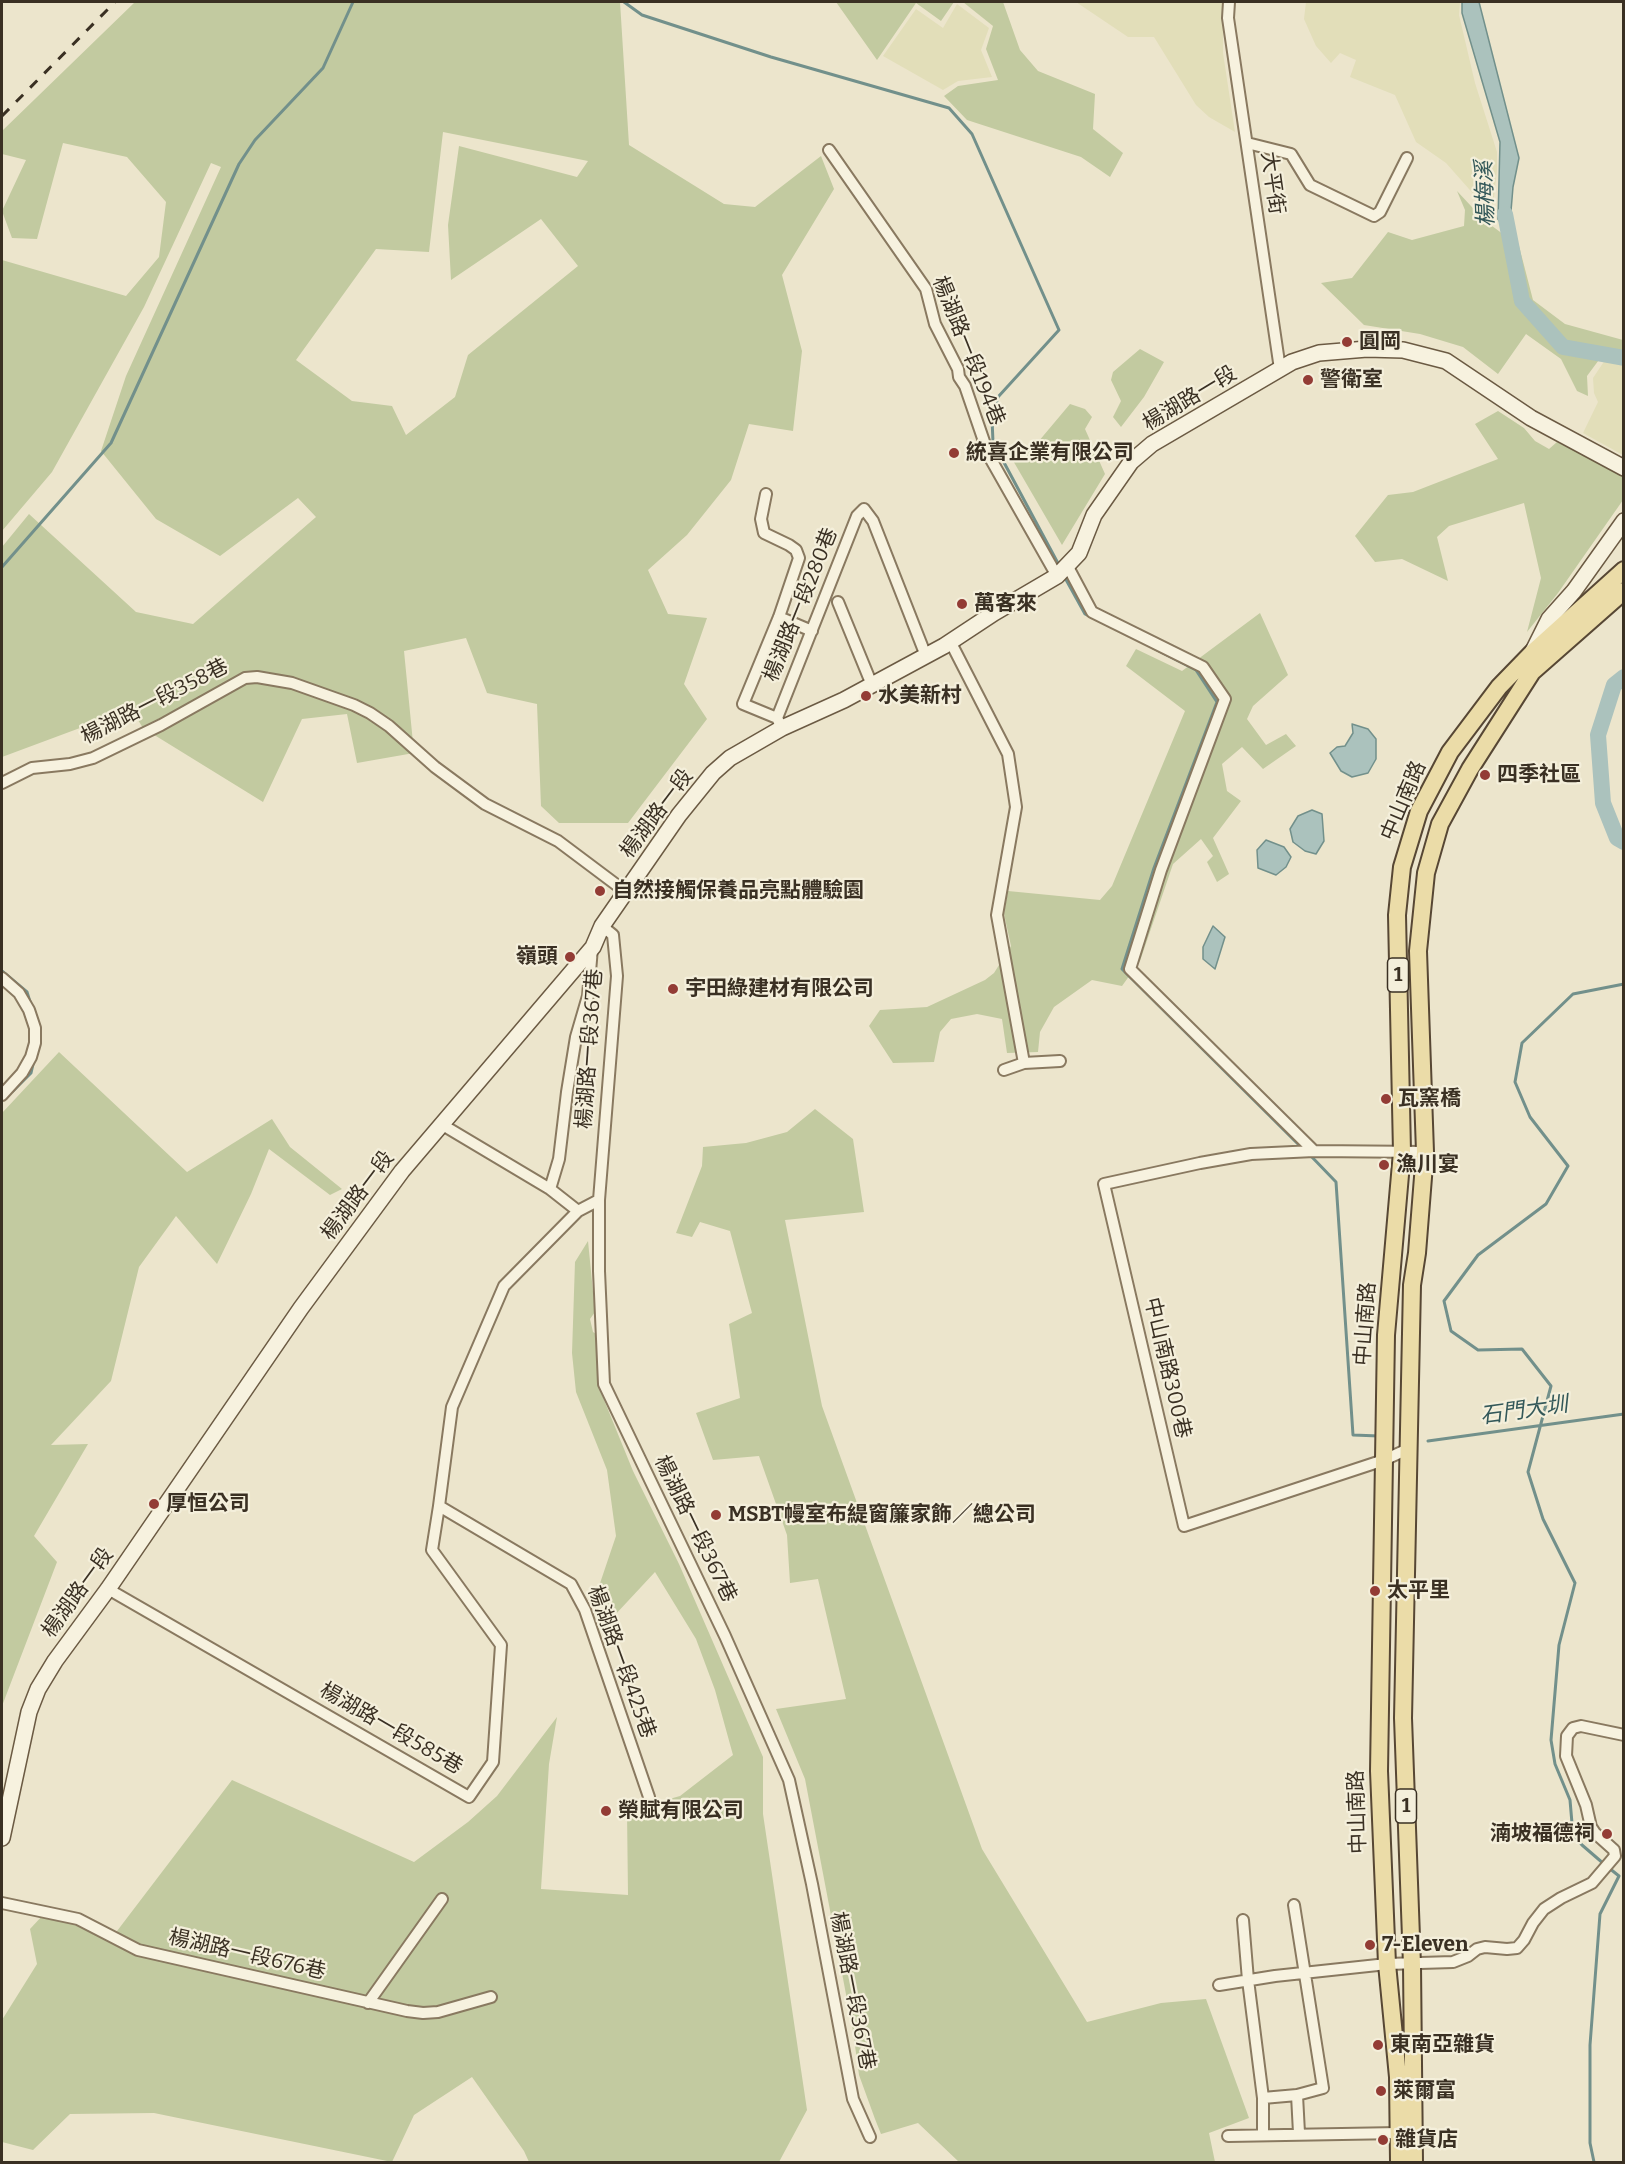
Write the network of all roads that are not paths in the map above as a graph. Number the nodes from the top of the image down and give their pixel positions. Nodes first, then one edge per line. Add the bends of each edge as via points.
1 (1229, 2) edge
2 (1247, 143) junction
3 (829, 150) dead end
4 (1407, 158) dead end
5 (1280, 369) junction
6 (1623, 468) edge
7 (766, 494) dead end
8 (1623, 521) edge
9 (1062, 570) junction
10 (1623, 570) edge
11 (1623, 591) edge
12 (838, 602) dead end
13 (778, 617) junction
14 (812, 631) junction
15 (950, 641) junction
16 (1532, 653) junction
17 (926, 656) junction
18 (1532, 672) junction
19 (872, 685) junction
20 (779, 723) junction
21 (2, 783) edge
22 (626, 892) junction
23 (602, 926) junction
24 (592, 947) junction
25 (2, 978) edge
26 (1060, 1061) dead end
27 (1024, 1063) junction
28 (1004, 1070) dead end
29 (2, 1095) edge
30 (441, 1124) junction
31 (1309, 1152) junction
32 (1402, 1152) junction
33 (1425, 1152) junction
34 (550, 1189) junction
35 (598, 1200) junction
36 (578, 1210) junction
37 (1408, 1449) junction
38 (1384, 1460) junction
39 (439, 1506) junction
40 (108, 1590) junction
41 (1623, 1735) edge
42 (649, 1797) dead end
43 (2, 1838) edge
44 (442, 1899) dead end
45 (2, 1903) edge
46 (1294, 1905) dead end
47 (1243, 1920) dead end
48 (1387, 1964) junction
49 (1412, 1965) junction
50 (1306, 1973) junction
51 (1248, 1980) junction
52 (1219, 1985) dead end
53 (491, 1997) dead end
54 (368, 2003) junction
55 (1297, 2095) junction
56 (1263, 2098) junction
57 (1299, 2133) junction
58 (1399, 2133) junction
59 (1263, 2135) junction
60 (1228, 2136) dead end
61 (870, 2137) dead end
62 (1400, 2163) edge
63 (1414, 2163) edge

1 - 2 street, 大平街 via 1228,18
2 - 4 street via 1291,154 1310,185 1374,216 1380,212
2 - 5 street, 大平街
3 - 9 street, 楊湖路一段194巷 via 926,288 934,324 958,369 989,456
5 - 6 street, 楊湖路一段 via 1319,353 1367,349 1403,350 1446,360 1531,418
5 - 9 street, 楊湖路一段 via 1152,444 1131,462 1094,515 1079,553
7 - 13 street, 楊湖路一段280巷 via 761,519 764,533 796,550 799,558
8 - 16 street via 1574,591 1549,618
9 - 15 street, 楊湖路一段
9 - 31 street, 楊湖路一段194巷 via 1092,612 1203,667 1224,699 1161,870 1130,969
10 - 16 main road, 中山南路 / 1
11 - 18 main road, 中山南路 / 1
12 - 19 street
13 - 14 street
13 - 20 street, 楊湖路一段280巷 via 743,704
14 - 17 street, 楊湖路一段280巷 via 857,516 864,509 873,521
14 - 20 street, 楊湖路一段280巷
15 - 17 street, 楊湖路一段
15 - 27 street via 1008,754 1016,807 997,915
16 - 18 street
16 - 32 main road, 中山南路 / 1 via 1499,687 1449,752 1419,811 1402,867 1397,915
17 - 19 street, 楊湖路一段
18 - 33 main road, 中山南路 / 1 via 1440,824 1426,873 1418,951
19 - 20 street, 楊湖路一段
20 - 22 street, 楊湖路一段 via 713,773 678,815
21 - 22 street, 楊湖路一段358巷 via 32,768 93,758 245,678 280,681 370,713 485,804 558,841
22 - 23 street, 楊湖路一段
23 - 24 street, 楊湖路一段
23 - 35 street, 楊湖路一段367巷 via 613,935 617,976
24 - 30 street, 楊湖路一段
24 - 34 street via 588,996 576,1037 559,1159
25 - 29 street via 19,993 35,1028 31,1057
26 - 27 street
27 - 28 street
30 - 34 street
30 - 40 street, 楊湖路一段 via 301,1308
31 - 32 street
31 - 38 street, 中山南路300巷 via 1251,1154 1104,1184 1184,1526
32 - 33 street
32 - 38 main road, 中山南路 / 1 via 1386,1335
33 - 37 main road, 中山南路 / 1 via 1412,1285
34 - 36 street
35 - 36 street
35 - 61 street, 楊湖路一段367巷 via 604,1384 789,1780 853,2100
36 - 39 street via 504,1286 452,1407
37 - 38 street, 中山南路300巷
37 - 49 main road, 中山南路 / 1 via 1403,1718
38 - 48 main road, 中山南路 / 1 via 1379,1771
39 - 40 street, 楊湖路一段585巷 via 432,1550 501,1645 493,1762 469,1797
39 - 42 street, 楊湖路一段425巷 via 571,1584 585,1610
40 - 43 street, 楊湖路一段 via 38,1689 29,1712
41 - 49 street via 1581,1726 1573,1728 1567,1736 1566,1756 1591,1827 1614,1850 1615,1856 1592,1883 1545,1909 1517,1948 1485,1947 1453,1962
44 - 54 street
45 - 54 street, 楊湖路一段676巷 via 78,1919 138,1950
46 - 50 street
47 - 51 street
48 - 49 street
48 - 50 street
48 - 58 main road, 中山南路 / 1
49 - 63 main road, 中山南路 / 1
50 - 51 street
50 - 55 street via 1323,2088
51 - 52 street
51 - 56 street
53 - 54 street, 楊湖路一段676巷 via 423,2013
55 - 56 street
55 - 57 street
56 - 59 street
57 - 58 street
57 - 59 street
58 - 62 main road, 中山南路 / 1
59 - 60 street

